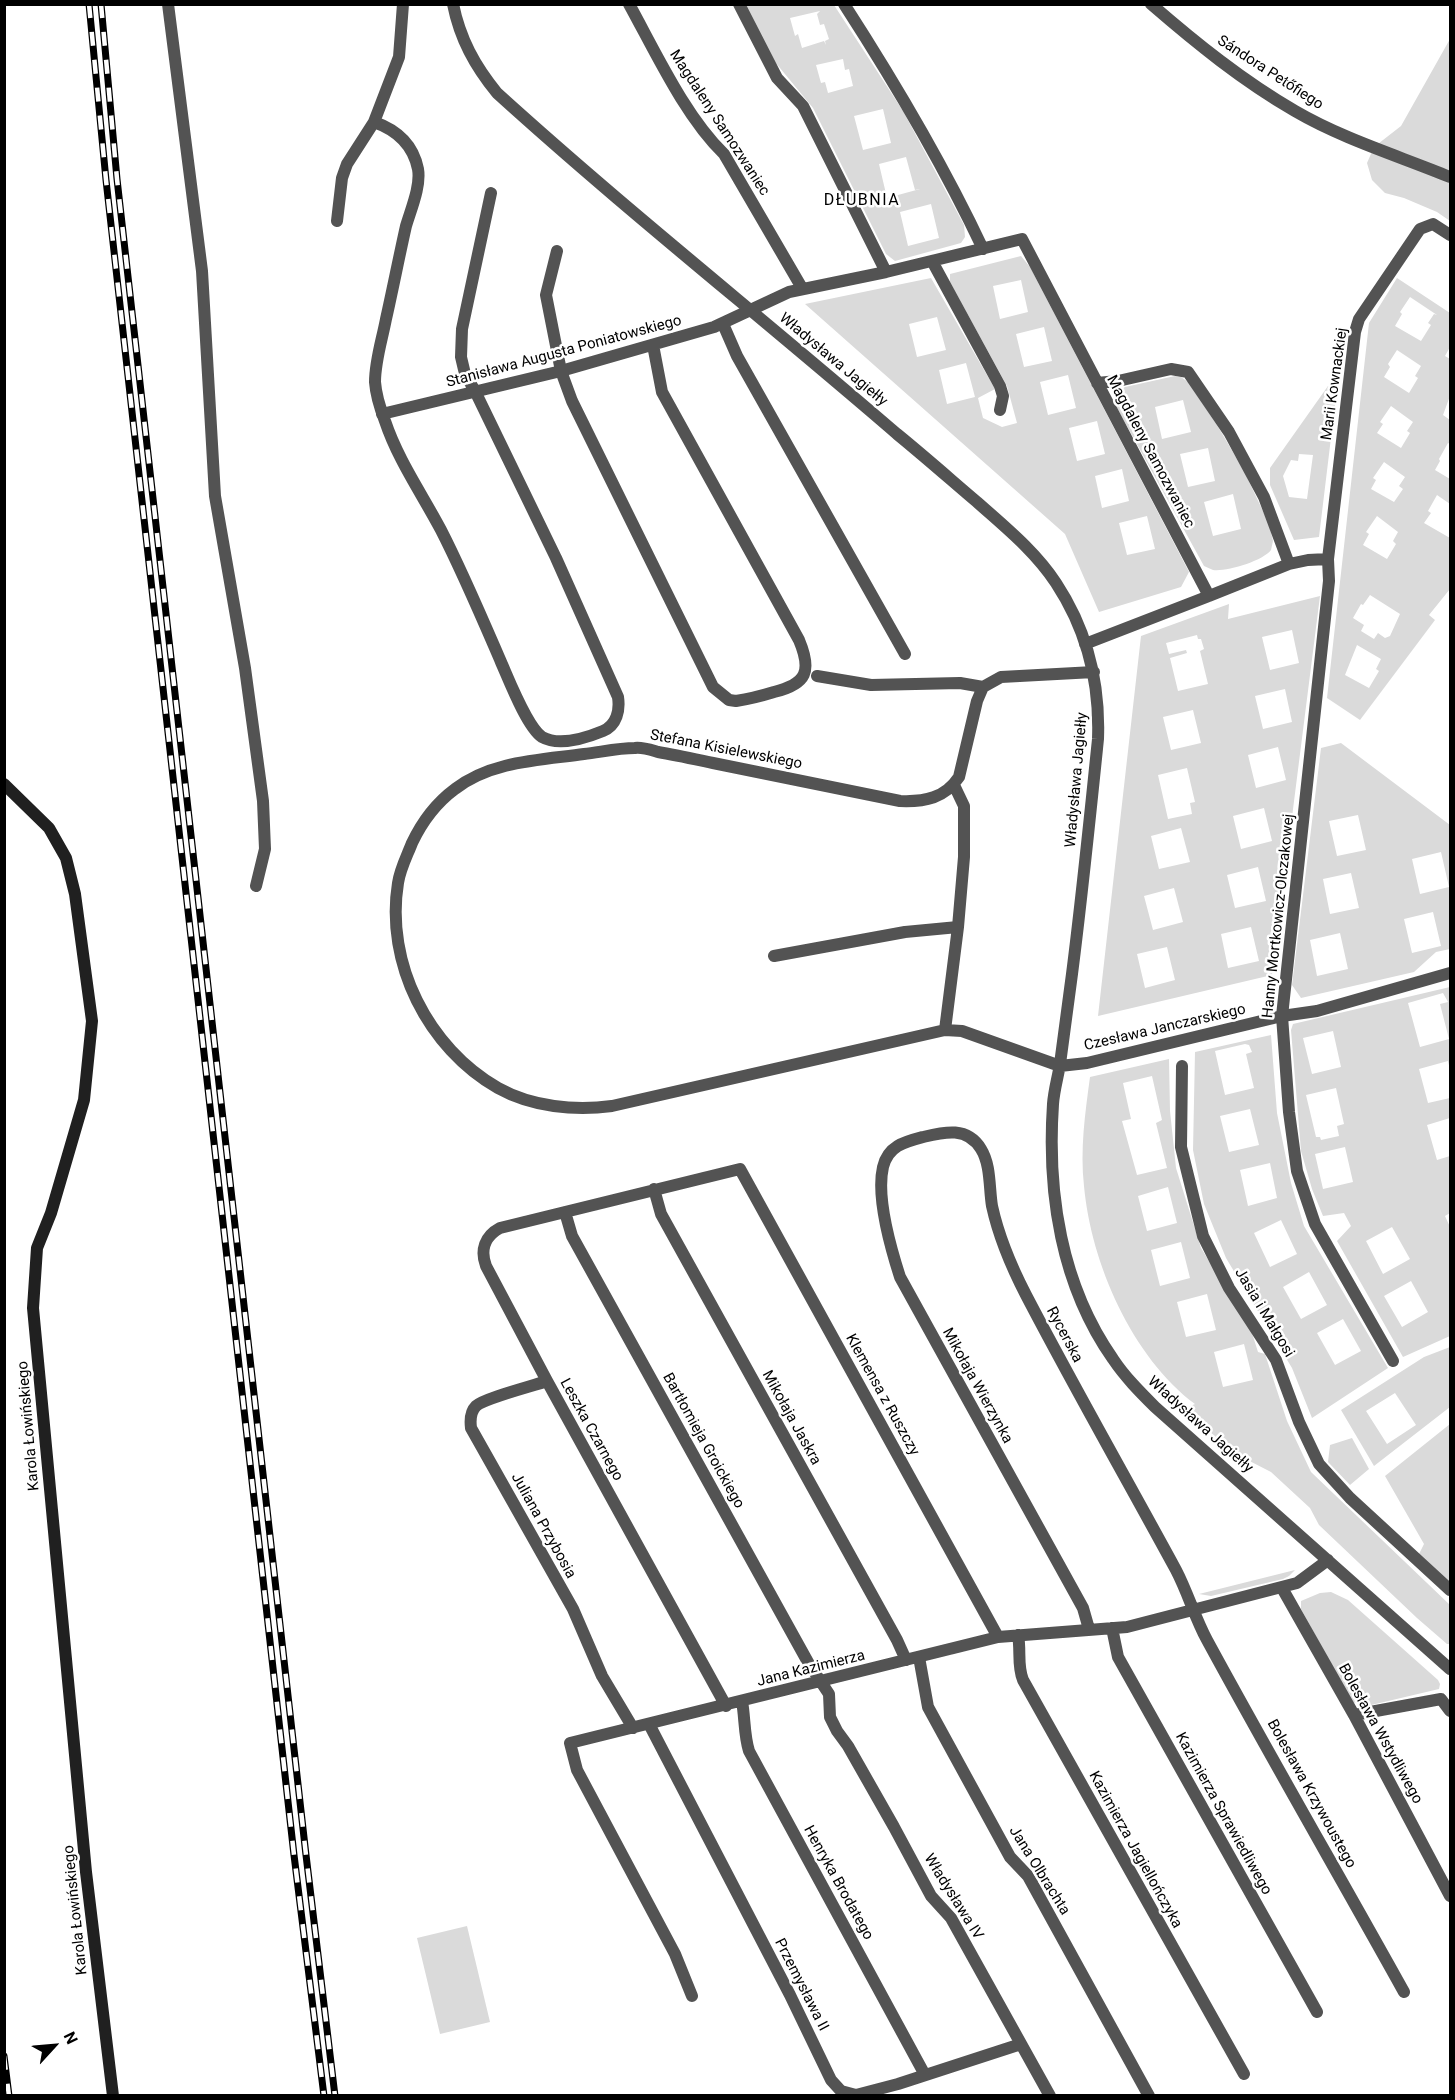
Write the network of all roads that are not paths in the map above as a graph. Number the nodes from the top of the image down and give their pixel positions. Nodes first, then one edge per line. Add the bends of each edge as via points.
1 (168, 4) edge
2 (403, 4) edge
3 (453, 4) edge
4 (629, 4) edge
5 (739, 4) edge
6 (844, 4) edge
7 (1151, 4) edge
8 (374, 122) junction
9 (1450, 177) edge
10 (491, 193) dead end
11 (337, 221) dead end
12 (1450, 235) edge
13 (983, 249) junction
14 (557, 250) dead end
15 (932, 261) junction
16 (886, 272) junction
17 (802, 288) junction
18 (752, 310) junction
19 (723, 324) junction
20 (653, 345) junction
21 (561, 370) junction
22 (1097, 383) junction
23 (476, 391) junction
24 (1000, 410) dead end
25 (382, 414) junction
26 (1328, 559) junction
27 (1289, 564) junction
28 (1209, 596) junction
29 (1085, 644) junction
30 (905, 654) dead end
31 (1094, 672) junction
32 (817, 676) dead end
33 (983, 687) junction
34 (4, 784) edge
35 (954, 785) junction
36 (256, 886) dead end
37 (958, 927) junction
38 (774, 956) dead end
39 (1450, 973) edge
40 (1282, 1016) junction
41 (945, 1030) junction
42 (1060, 1066) junction
43 (1182, 1066) dead end
44 (893, 1148) joint
45 (654, 1189) junction
46 (565, 1212) junction
47 (1393, 1361) dead end
48 (547, 1381) junction
49 (1328, 1560) junction
50 (1282, 1588) junction
51 (1450, 1590) edge
52 (1193, 1610) junction
53 (1112, 1628) junction
54 (1089, 1629) junction
55 (1018, 1635) junction
56 (998, 1637) junction
57 (919, 1657) junction
58 (906, 1660) junction
59 (1450, 1669) edge
60 (821, 1682) junction
61 (742, 1701) junction
62 (726, 1706) junction
63 (1450, 1711) edge
64 (1354, 1715) junction
65 (649, 1724) junction
66 (633, 1728) junction
67 (1450, 1896) edge
68 (1404, 1992) dead end
69 (692, 1996) dead end
70 (1317, 2012) dead end
71 (1021, 2043) junction
72 (1244, 2074) dead end
73 (925, 2075) junction
74 (113, 2096) edge
75 (1050, 2096) edge
76 (1149, 2096) edge

1 - 36 street via 202,271 215,496 264,801 265,849
2 - 8 street via 399,57
3 - 18 street, Władysława Jagiełły via 466,47 497,93 632,213
4 - 17 street, Magdaleny Samozwaniec via 694,118 724,154
5 - 16 street via 777,78 803,106
6 - 13 street via 966,212
7 - 9 street, Sándora Petőfiego via 1207,51 1295,111
8 - 11 street via 346,164
8 - 25 street via 402,137 418,171 376,372
10 - 23 street via 462,329 461,357 465,374
12 - 26 street, Marii Kownackiej via 1433,224 1420,229 1359,319
13 - 15 street, Magdaleny Samozwaniec
13 - 22 street, Magdaleny Samozwaniec via 1022,239
14 - 21 street via 546,295
15 - 16 street, Magdaleny Samozwaniec
15 - 24 street via 1000,386
16 - 17 street, Magdaleny Samozwaniec
17 - 18 street, Magdaleny Samozwaniec via 776,296
18 - 19 street, Stanisława Augusta Poniatowskiego
18 - 29 street, Władysława Jagiełły via 1024,544 1056,584
19 - 20 street, Stanisława Augusta Poniatowskiego
19 - 30 street via 737,356
20 - 21 street, Stanisława Augusta Poniatowskiego
20 - 21 street via 662,392 806,657 805,673 788,689 736,701 713,687 572,401
21 - 23 street, Stanisława Augusta Poniatowskiego
22 - 27 street via 1171,369 1188,372 1229,432 1264,497
22 - 28 street, Magdaleny Samozwaniec
23 - 25 street, Stanisława Augusta Poniatowskiego
23 - 25 street via 618,697 617,717 604,731 554,742 533,729 454,556 394,446
26 - 27 street
26 - 40 street, Hanny Mortkowicz-Olczakowej via 1329,582
27 - 28 street
28 - 29 street
29 - 31 street, Władysława Jagiełły
31 - 33 street via 1001,677
31 - 42 street, Władysława Jagiełły via 1098,739
32 - 33 street via 871,684 960,683
33 - 35 street via 963,766
34 - 74 main road, Karola Łowińskiego via 49,828 66,858 75,894 92,1022 84,1100 37,1248 33,1308 86,1872
35 - 37 street via 965,816
35 - 41 street, Stefana Kisielewskiego via 926,801 900,801 636,747 510,765 461,784 425,820 398,881 396,918 404,974 426,1018 443,1040 461,1060 500,1089 546,1104 612,1106
37 - 38 street via 905,932
37 - 41 street
39 - 40 street, Czesława Janczarskiego via 1317,1011
40 - 42 street, Czesława Janczarskiego via 1087,1063
40 - 47 street, Hanny Mortkowicz-Olczakowej via 1298,1171 1315,1224
41 - 42 street, Stefana Kisielewskiego via 962,1031
42 - 49 street, Władysława Jagiełły via 1053,1102 1052,1178 1057,1224 1067,1260 1097,1333 1120,1368 1155,1407
43 - 51 street, Jasia i Małgosi via 1181,1147 1203,1236 1230,1288 1276,1360 1319,1464 1350,1498
44 - 52 street, Rycerska via 906,1141 952,1131 972,1139 981,1149 1009,1262 1178,1575
44 - 54 street, Mikołaja Wierzynka via 883,1166 882,1189 889,1240 900,1277 1083,1608
45 - 46 street
45 - 56 street, Klemensa z Ruszczy via 740,1169
45 - 58 street, Mikołaja Jaskra via 661,1215
46 - 48 street, Leszka Czarnego via 500,1228 490,1236 483,1250 486,1266
46 - 60 street, Bartłomieja Groickiego via 572,1236
48 - 62 street, Leszka Czarnego
48 - 66 street, Juliana Przybosia via 482,1403 472,1411 470,1422
49 - 50 street, Jana Kazimierza via 1297,1583
49 - 59 street, Władysława Jagiełły
50 - 52 street, Jana Kazimierza
50 - 64 street, Bolesława Wstydliwego
52 - 53 street, Jana Kazimierza
52 - 68 street, Bolesława Krzywoustego
53 - 54 street, Jana Kazimierza
53 - 70 street, Kazimierza Sprawiedliwego via 1118,1657
54 - 55 street, Jana Kazimierza
55 - 56 street, Jana Kazimierza
55 - 72 street, Kazimierza Jagiellończyka via 1023,1680
56 - 57 street, Jana Kazimierza
57 - 58 street, Jana Kazimierza
57 - 76 street, Jana Olbrachta via 928,1707 1010,1857 1028,1876
58 - 60 street, Jana Kazimierza
60 - 61 street, Jana Kazimierza
60 - 71 street, Władysława IV via 829,1694 830,1717 837,1731 931,1896 951,1918
61 - 62 street, Jana Kazimierza
61 - 73 street, Henryka Brodatego via 749,1751
62 - 65 street, Jana Kazimierza
63 - 64 street via 1441,1699
64 - 67 street, Bolesława Wstydliwego
65 - 66 street, Jana Kazimierza
65 - 73 street, Przemysława II via 836,2087 856,2095
66 - 69 street, Jana Kazimierza via 570,1743 578,1770 675,1954
71 - 73 street, Przemysława II
71 - 75 street, Władysława IV

